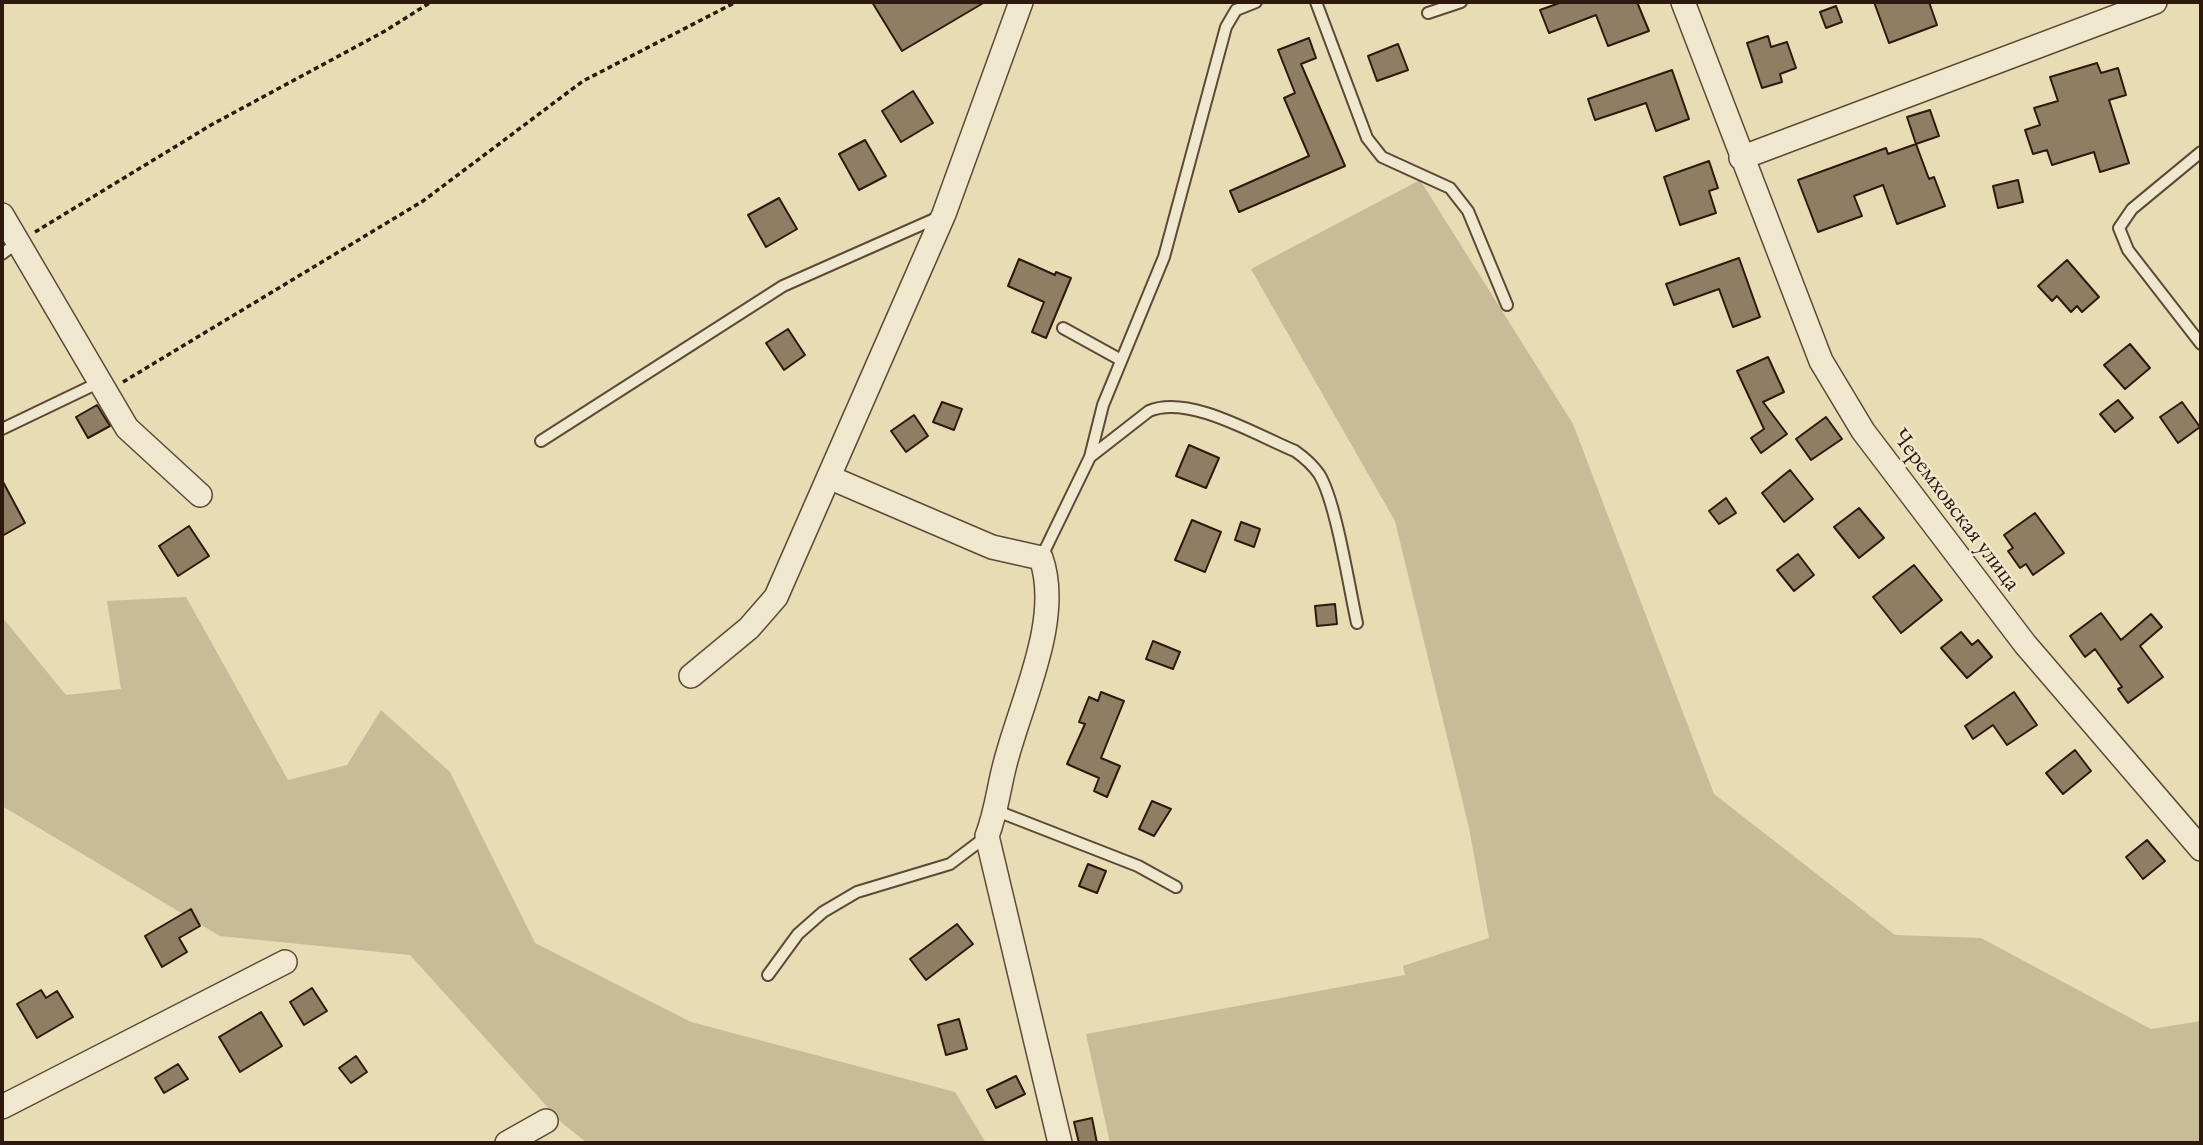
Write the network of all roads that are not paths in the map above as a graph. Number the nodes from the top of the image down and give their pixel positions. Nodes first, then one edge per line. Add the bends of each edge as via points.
1 (1021, 2) edge
2 (1256, 2) edge
3 (1316, 2) edge
4 (1461, 2) edge
5 (1683, 2) edge
6 (2155, 2) edge
7 (1429, 13) dead end
8 (2201, 152) edge
9 (1741, 158) junction
10 (2, 215) edge
11 (944, 215) junction
12 (10, 248) edge
13 (1507, 304) dead end
14 (1063, 328) dead end
15 (2201, 344) edge
16 (1121, 360) junction
17 (103, 387) junction
18 (2, 429) edge
19 (541, 440) dead end
20 (1090, 457) junction
21 (831, 478) junction
22 (201, 495) dead end
23 (1041, 558) junction
24 (1357, 623) dead end
25 (691, 676) dead end
26 (997, 811) junction
27 (987, 836) junction
28 (2201, 849) edge
29 (1176, 887) dead end
30 (285, 962) dead end
31 (768, 975) dead end
32 (2, 1107) edge
33 (546, 1121) dead end
34 (507, 1143) edge
35 (1060, 1143) edge

1 - 11 street
2 - 16 lane via 1230,17 1164,257
3 - 13 lane via 1367,138 1382,157 1450,188 1468,211
4 - 7 lane
5 - 9 street, Черемховская улица
6 - 9 street
8 - 15 lane via 2132,209 2119,228 2129,250
9 - 28 street, Черемховская улица via 1821,361 1863,431 2025,644
10 - 12 street
11 - 19 lane via 783,286
11 - 21 street
12 - 17 street
14 - 16 lane
16 - 20 lane
17 - 18 lane
17 - 22 street via 127,428
20 - 23 lane
20 - 24 lane via 1149,411 1173,405 1295,451 1310,461 1321,477
21 - 23 street via 992,547
21 - 25 street via 776,597 749,628
23 - 26 street via 1049,581 1045,617
26 - 27 street
26 - 29 lane via 1138,866
27 - 31 lane via 950,864 857,892 823,912 798,934
27 - 35 street
30 - 32 street
33 - 34 street

